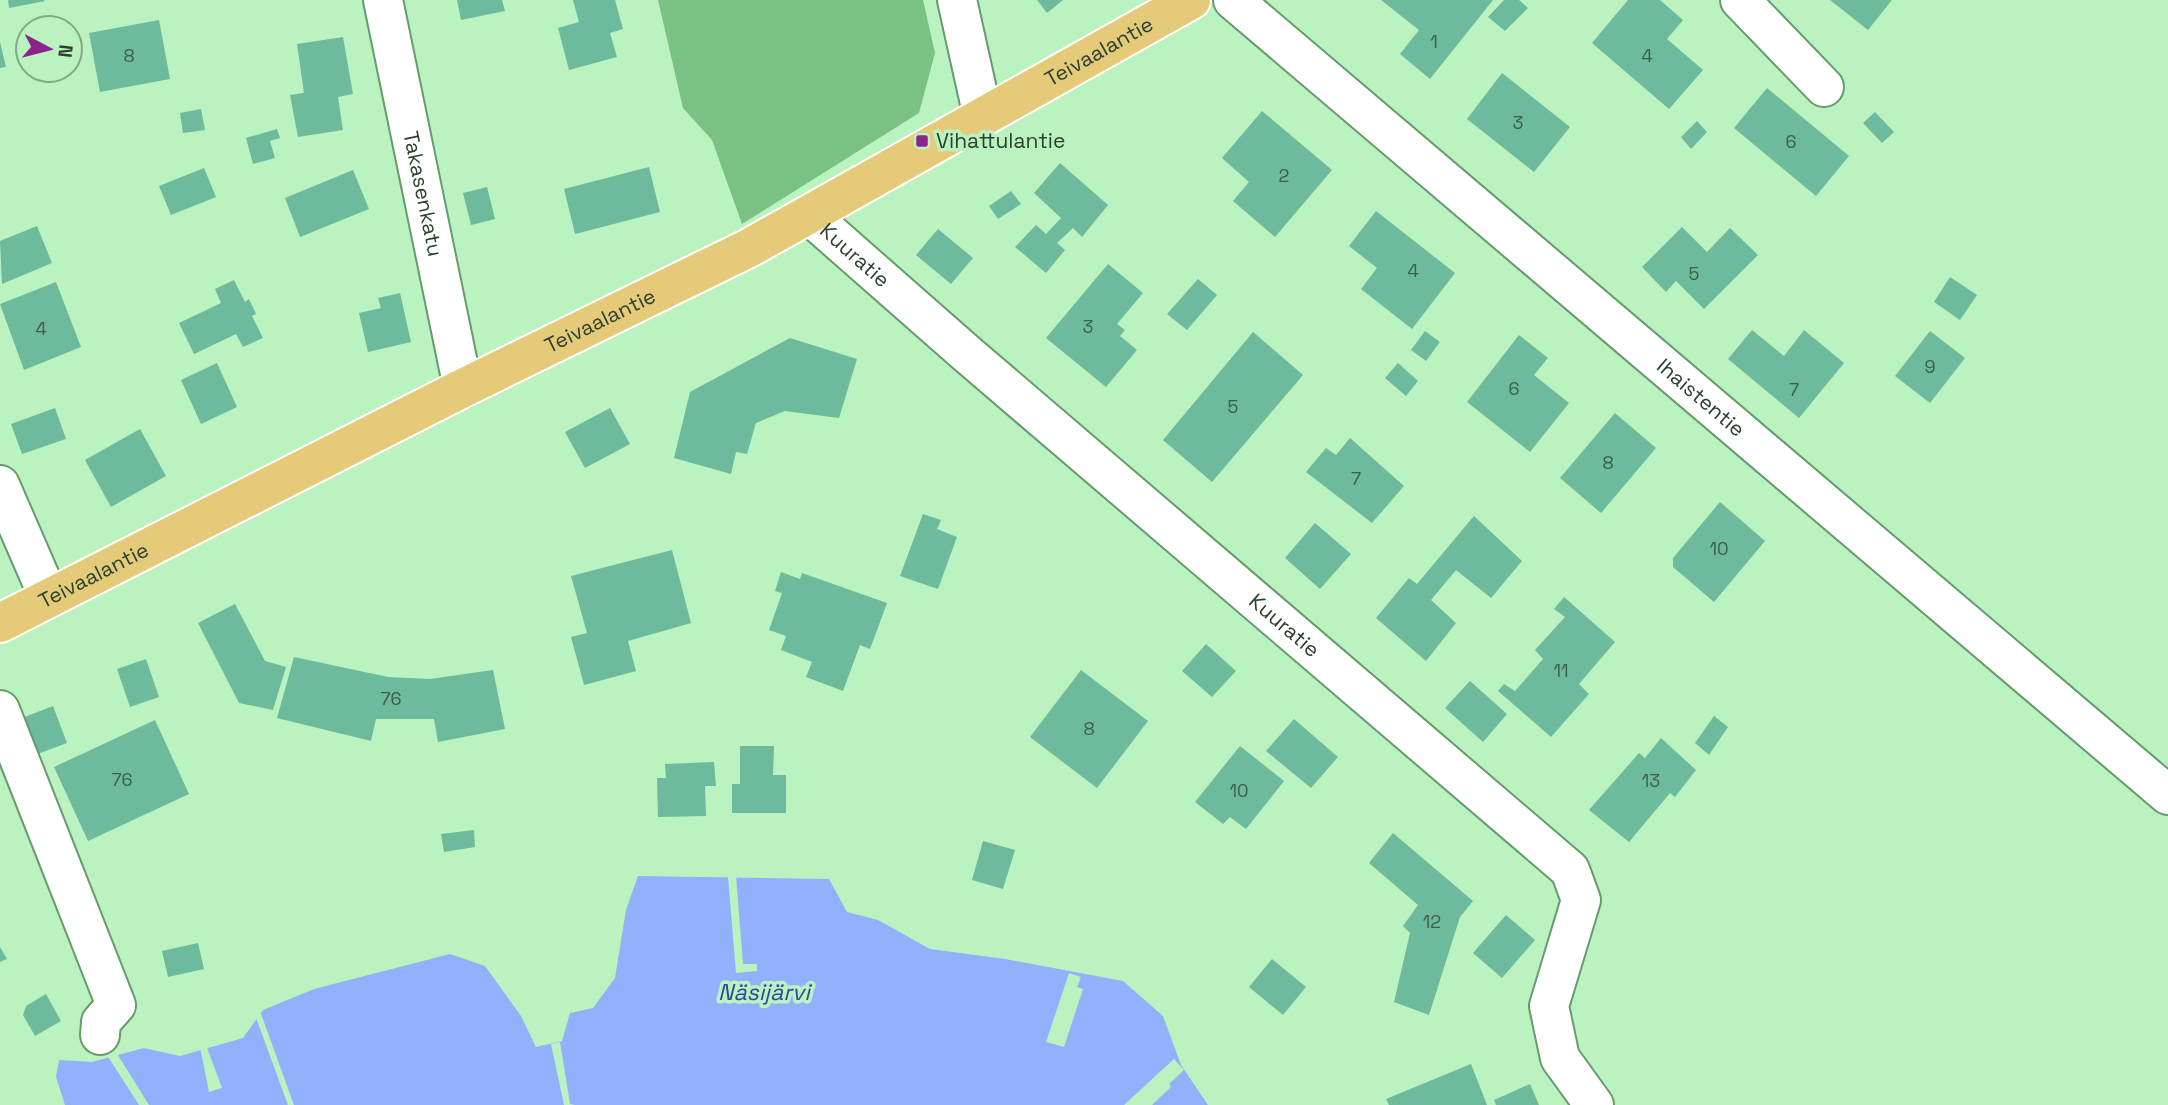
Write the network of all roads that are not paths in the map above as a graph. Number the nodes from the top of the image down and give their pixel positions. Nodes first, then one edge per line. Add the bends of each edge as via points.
1 (383, 0) edge
2 (957, 0) edge
3 (1191, 0) edge
4 (1233, 0) edge
5 (1740, 0) edge
6 (1824, 87) dead end
7 (983, 117) junction
8 (809, 215) junction
9 (463, 388) junction
10 (0, 485) edge
11 (49, 598) junction
12 (0, 623) edge
13 (0, 710) edge
14 (2168, 795) edge
15 (100, 1035) dead end
16 (1594, 1105) edge

1 - 9 street, Takasenkatu
2 - 7 street
3 - 7 main road, Teivaalantie
4 - 14 street, Ihaistentie
5 - 6 street
7 - 8 main road, Teivaalantie
8 - 9 main road, Teivaalantie
8 - 16 street, Kuuratie via 1570,870 1581,901 1549,1006 1560,1058
9 - 11 main road, Teivaalantie
10 - 11 street
11 - 12 main road, Teivaalantie
13 - 15 street via 117,1005 101,1022

